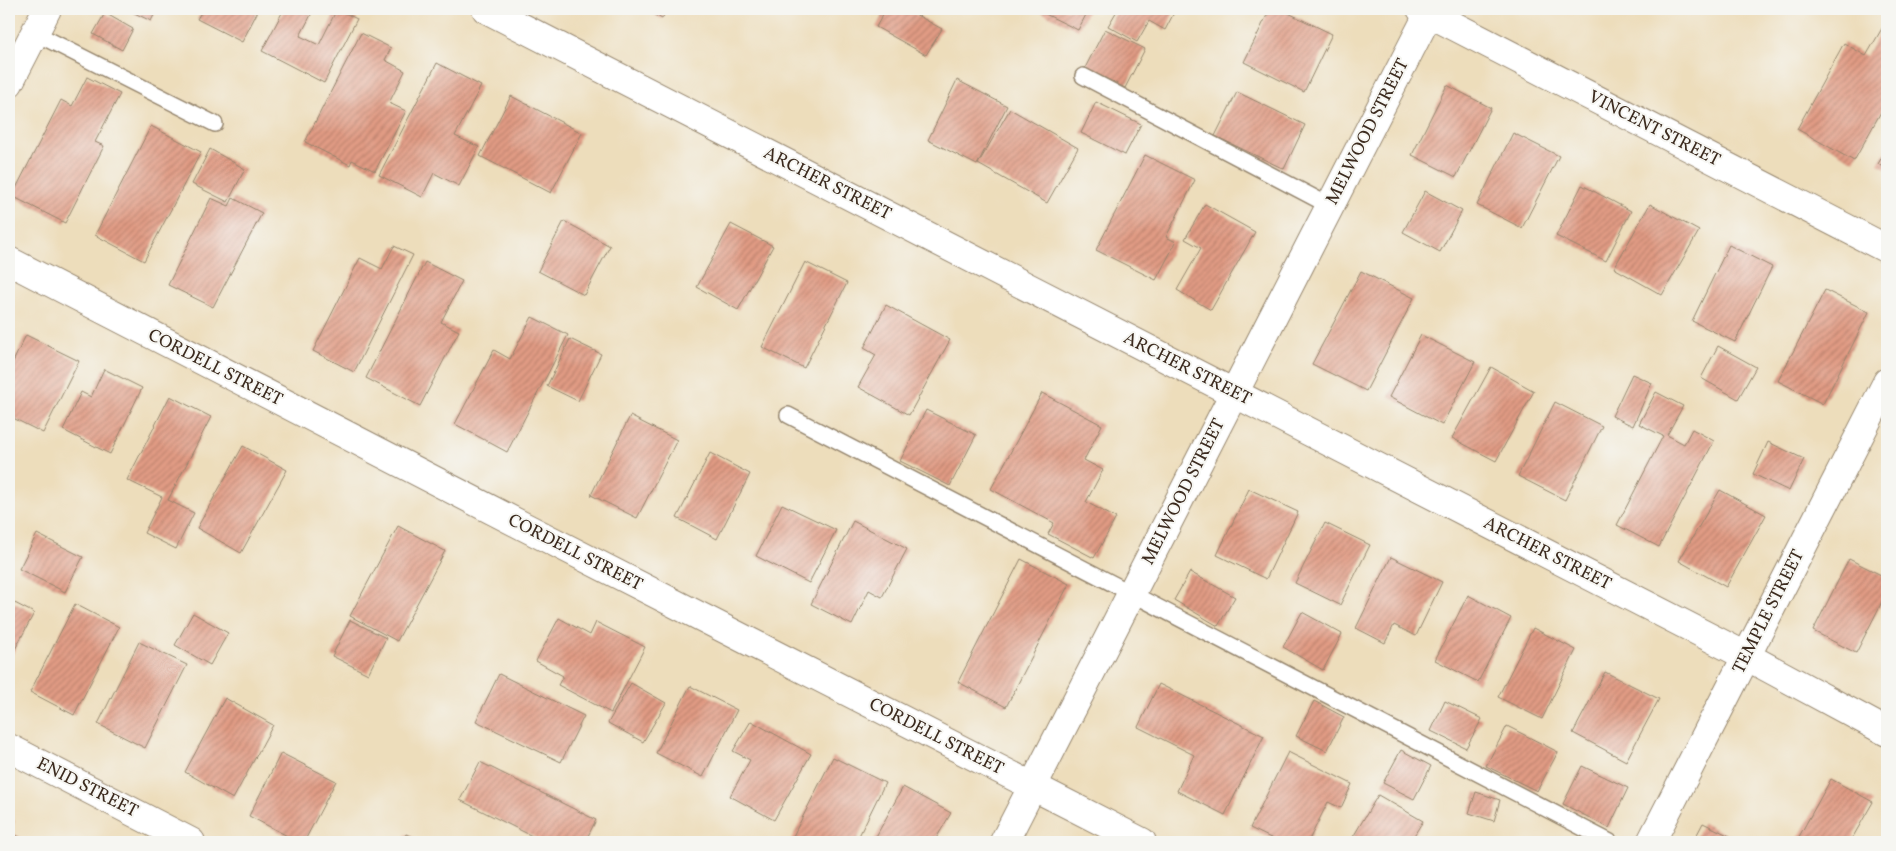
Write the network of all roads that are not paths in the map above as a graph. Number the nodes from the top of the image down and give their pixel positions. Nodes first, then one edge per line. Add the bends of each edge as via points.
1 (47, 9) edge
2 (486, 9) edge
3 (1427, 10) edge
4 (35, 33) junction
5 (1083, 76) dead end
6 (9, 83) edge
7 (215, 124) dead end
8 (1330, 206) junction
9 (1887, 249) edge
10 (9, 261) edge
11 (1887, 382) edge
12 (1234, 393) junction
13 (788, 415) dead end
14 (1131, 594) junction
15 (1746, 656) junction
16 (1887, 732) edge
17 (9, 748) edge
18 (1033, 786) junction
19 (191, 842) edge
20 (1004, 842) edge
21 (1142, 842) edge
22 (1610, 842) edge
23 (1651, 842) edge

1 - 4 street
2 - 12 street, ARCHER STREET
3 - 8 street, MELWOOD STREET
3 - 9 street, VINCENT STREET
4 - 6 street
4 - 7 lane
5 - 8 lane
8 - 12 street, MELWOOD STREET
10 - 18 street, CORDELL STREET
11 - 15 street, TEMPLE STREET
12 - 14 street, MELWOOD STREET
12 - 15 street, ARCHER STREET
13 - 14 lane
14 - 18 street, MELWOOD STREET
14 - 22 lane
15 - 16 street, ARCHER STREET
15 - 23 street, TEMPLE STREET
17 - 19 street, ENID STREET
18 - 20 street, MELWOOD STREET
18 - 21 street, CORDELL STREET

